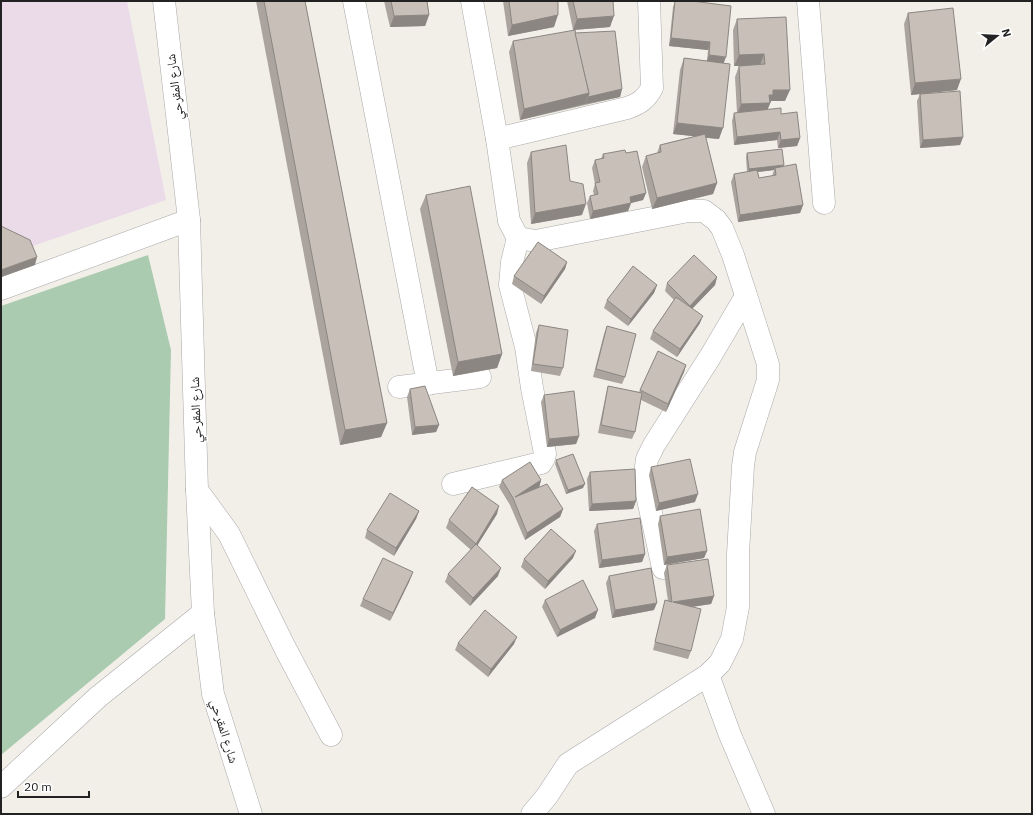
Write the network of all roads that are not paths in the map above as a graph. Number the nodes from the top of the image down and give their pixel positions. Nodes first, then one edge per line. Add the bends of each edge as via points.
1 (164, 1) edge
2 (354, 1) edge
3 (472, 1) edge
4 (649, 1) edge
5 (808, 1) edge
6 (497, 139) junction
7 (824, 203) dead end
8 (189, 220) junction
9 (518, 238) junction
10 (1, 289) edge
11 (746, 296) junction
12 (480, 377) edge
13 (428, 384) junction
14 (399, 387) dead end
15 (453, 484) dead end
16 (197, 490) junction
17 (663, 568) dead end
18 (203, 613) junction
19 (708, 675) junction
20 (330, 735) dead end
21 (1, 787) edge
22 (251, 814) edge
23 (532, 814) edge
24 (764, 814) edge

1 - 8 street, شارع المقرحي
2 - 13 street
3 - 6 street
4 - 6 street via 653,78 652,88 645,98 627,108
5 - 7 street
6 - 9 street via 510,221
8 - 10 street
8 - 16 street, شارع المقرحي
9 - 11 street via 536,241 688,211 704,212 722,228
9 - 15 street via 510,285 526,347 544,443 544,458 540,463
11 - 17 street via 647,459 644,481
11 - 19 street via 768,364 768,380 742,466 738,607 732,639 720,663
12 - 13 street
13 - 14 street
16 - 18 street, شارع المقرحي
16 - 20 street via 229,534
18 - 21 street via 98,697
18 - 22 street, شارع المقرحي via 213,694
19 - 23 street via 568,764
19 - 24 street via 730,735

